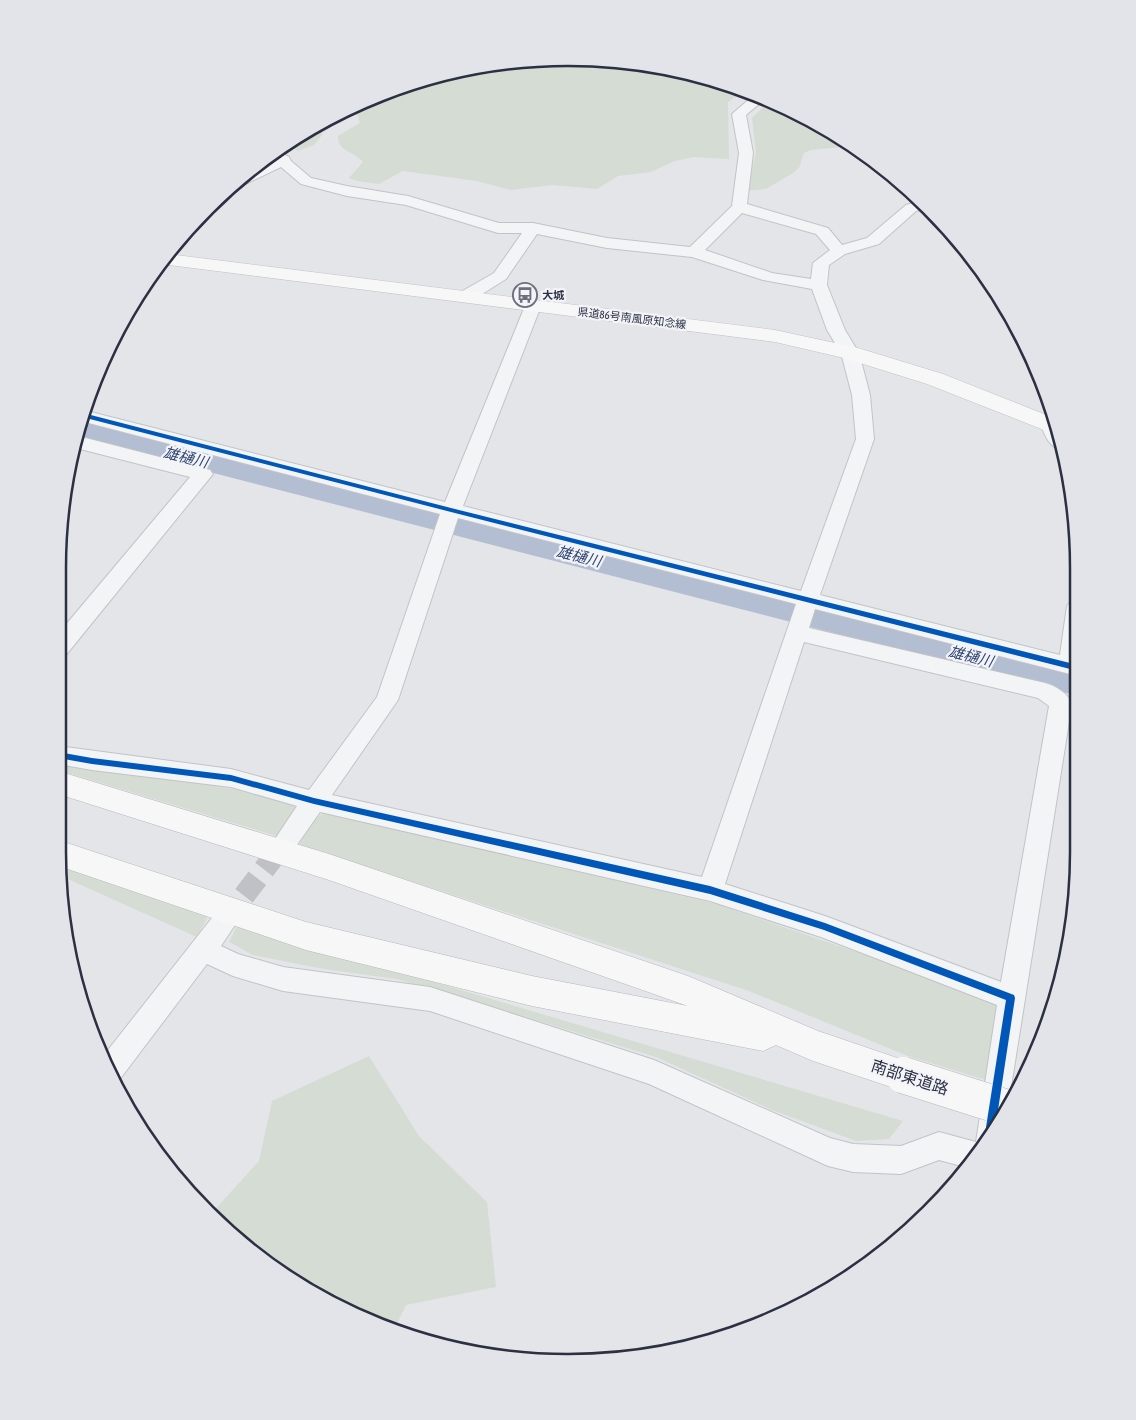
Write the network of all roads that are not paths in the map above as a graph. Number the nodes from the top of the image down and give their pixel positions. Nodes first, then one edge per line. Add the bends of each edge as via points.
1 (755, 102) edge
2 (280, 158) edge
3 (739, 207) junction
4 (916, 207) edge
5 (533, 228) junction
6 (839, 250) junction
7 (694, 252) junction
8 (172, 260) edge
9 (819, 285) junction
10 (465, 297) junction
11 (533, 306) junction
12 (850, 353) junction
13 (90, 417) edge
14 (1048, 424) edge
15 (82, 443) edge
16 (448, 518) junction
17 (808, 599) junction
18 (798, 633) junction
19 (66, 639) edge
20 (1070, 665) edge
21 (66, 757) edge
22 (66, 785) edge
23 (314, 800) junction
24 (286, 842) tunnel mouth
25 (66, 856) edge
26 (710, 890) junction
27 (224, 922) tunnel mouth
28 (203, 950) junction
29 (1011, 998) junction
30 (813, 1046) junction
31 (114, 1065) edge
32 (1001, 1106) edge
33 (992, 1120) edge
34 (968, 1154) edge

1 - 3 street via 739,114 746,153
2 - 5 street via 306,181 408,201 498,228
3 - 6 street via 822,232
3 - 7 street
4 - 6 street via 873,241
5 - 7 street via 607,243
5 - 10 street via 500,276
6 - 9 street via 821,263
7 - 9 street via 769,277
8 - 10 main road, 県道86号南風原知念線
9 - 12 street via 836,330
10 - 11 main road, 県道86号南風原知念線
11 - 12 main road, 県道86号南風原知念線 via 776,336
11 - 16 street
12 - 14 main road, 県道86号南風原知念線 via 935,379
12 - 17 street via 861,395 865,439
13 - 16 street
15 - 19 street via 203,474
16 - 17 street
16 - 23 street via 387,700
17 - 18 street
17 - 20 street
18 - 26 street
18 - 29 street via 1045,691 1061,703
21 - 23 street via 231,778
22 - 30 main road via 441,904 688,991
23 - 24 street
23 - 26 street
25 - 30 main road via 306,936 532,991
26 - 29 street via 825,927
27 - 28 street
28 - 31 street
28 - 34 street via 233,964 283,979 430,999 654,1073 828,1152 853,1158 901,1160 939,1146
29 - 33 street
30 - 32 main road, 南部東道路, bridge

